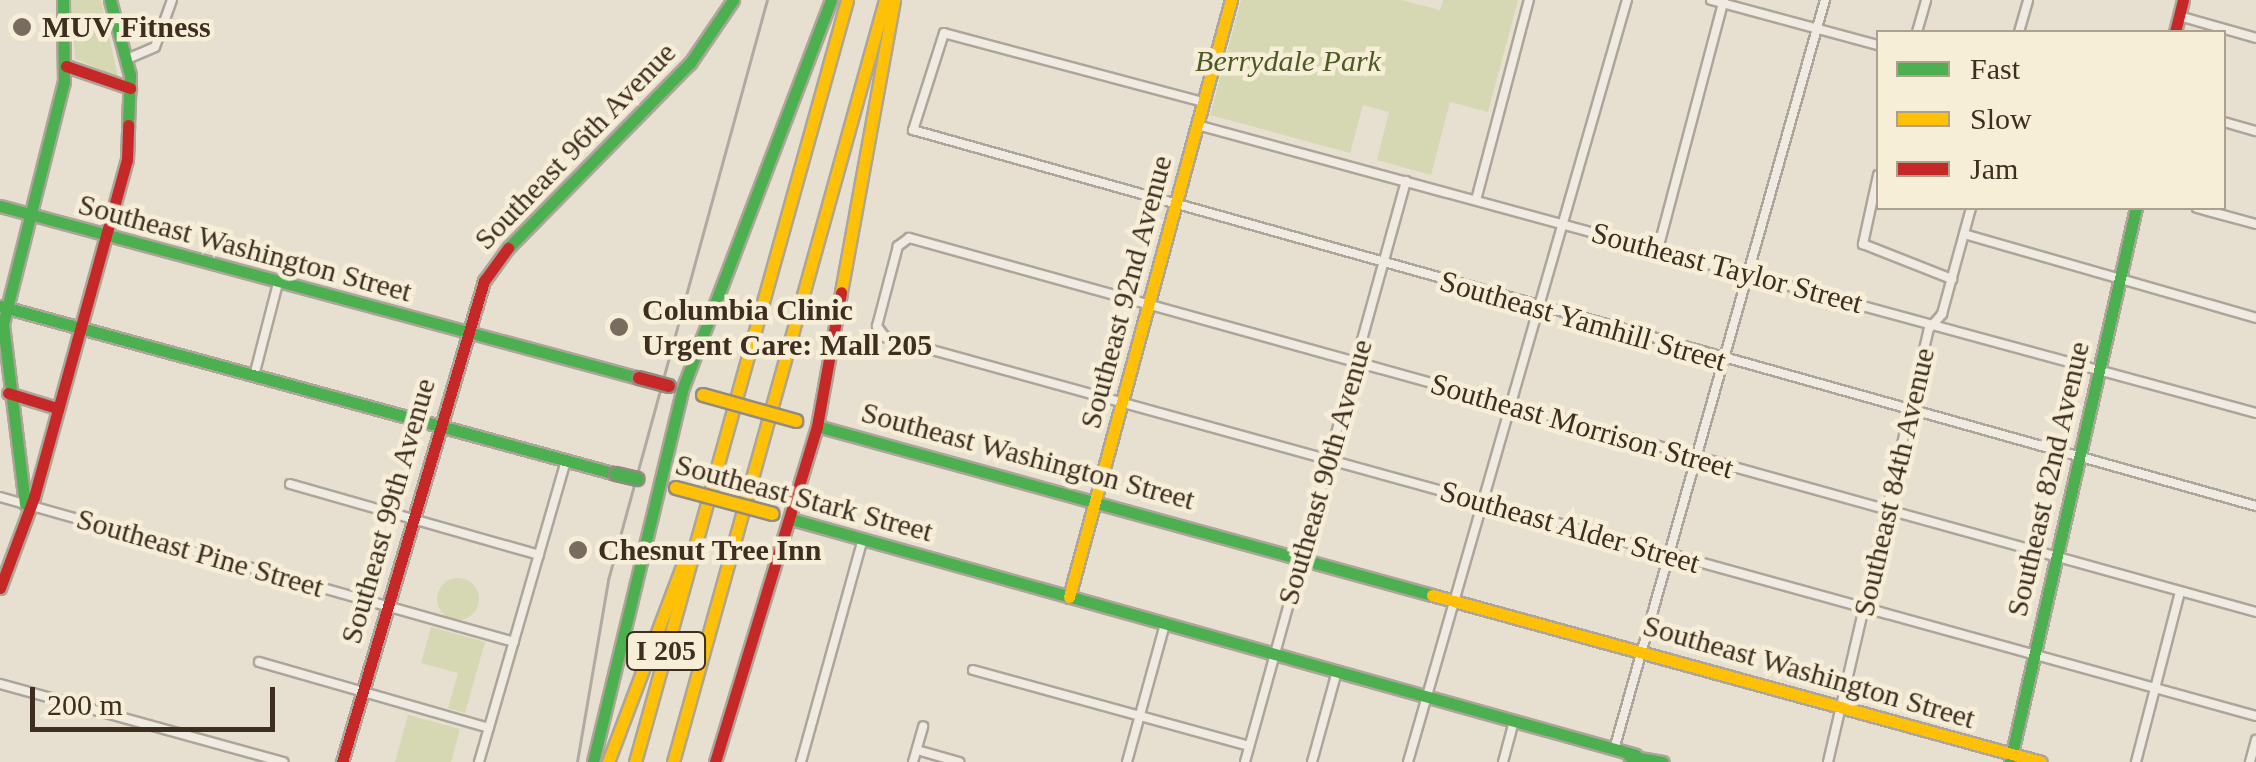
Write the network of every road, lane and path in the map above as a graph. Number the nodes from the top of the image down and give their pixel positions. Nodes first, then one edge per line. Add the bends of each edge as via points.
1 (63, 0) edge
2 (110, 0) edge
3 (172, 0) edge
4 (733, 0) edge
5 (831, 0) edge
6 (847, 0) edge
7 (885, 0) edge
8 (894, 0) edge
9 (1231, 0) edge
10 (1530, 0) edge
11 (1626, 0) edge
12 (1710, 0) edge
13 (1825, 0) edge
14 (1926, 0) edge
15 (2028, 0) edge
16 (2183, 0) edge
17 (1724, 2) edge
18 (2179, 16) junction
19 (1817, 29) junction
20 (1918, 30) edge
21 (2020, 30) edge
22 (2176, 30) edge
23 (2256, 38) edge
24 (1876, 45) edge
25 (127, 59) junction
26 (66, 66) junction
27 (130, 88) junction
28 (1203, 102) junction
29 (2226, 123) edge
30 (1197, 125) junction
31 (2256, 131) edge
32 (1406, 181) junction
33 (1876, 187) edge
34 (1476, 200) junction
35 (0, 206) edge
36 (1175, 207) junction
37 (1970, 210) edge
38 (2136, 210) edge
39 (2205, 210) edge
40 (31, 216) junction
41 (1562, 223) junction
42 (2256, 224) edge
43 (1964, 234) junction
44 (105, 237) junction
45 (1658, 249) junction
46 (1382, 265) junction
47 (1748, 273) junction
48 (2120, 278) junction
49 (1952, 279) junction
50 (278, 283) junction
51 (1148, 304) junction
52 (3, 307) edge
53 (1534, 308) junction
54 (2256, 318) edge
55 (1936, 322) junction
56 (79, 329) junction
57 (464, 332) junction
58 (884, 337) joint
59 (1722, 360) junction
60 (1356, 363) junction
61 (2099, 367) junction
62 (254, 376) junction
63 (676, 388) junction
64 (8, 393) junction
65 (1122, 402) junction
66 (1506, 405) junction
67 (57, 408) junction
68 (1910, 412) junction
69 (2256, 413) edge
70 (438, 426) junction
71 (816, 426) junction
72 (1695, 457) junction
73 (1328, 459) junction
74 (2078, 459) junction
75 (566, 460) junction
76 (655, 483) junction
77 (290, 484) dead end
78 (0, 497) edge
79 (1097, 498) junction
80 (1479, 502) junction
81 (26, 504) junction
82 (2256, 506) edge
83 (1887, 511) junction
84 (412, 519) junction
85 (791, 519) junction
86 (863, 539) junction
87 (696, 540) junction
88 (1669, 554) junction
89 (539, 555) junction
90 (1302, 557) junction
91 (2056, 558) junction
92 (0, 588) edge
93 (2180, 592) junction
94 (1069, 598) junction
95 (1452, 598) junction
96 (387, 605) junction
97 (1864, 608) junction
98 (2256, 612) edge
99 (1165, 624) junction
100 (514, 642) junction
101 (1641, 651) junction
102 (1274, 654) junction
103 (2033, 656) junction
104 (260, 662) dead end
105 (973, 670) dead end
106 (1337, 672) junction
107 (0, 684) edge
108 (2155, 689) junction
109 (362, 692) junction
110 (1426, 696) junction
111 (1841, 706) junction
112 (1140, 716) junction
113 (2256, 716) edge
114 (1514, 721) junction
115 (923, 726) dead end
116 (489, 728) junction
117 (2256, 740) edge
118 (1250, 746) junction
119 (917, 750) junction
120 (1613, 753) edge
121 (2011, 758) edge
122 (283, 762) edge
123 (342, 762) edge
124 (479, 762) edge
125 (593, 762) edge
126 (608, 762) edge
127 (635, 762) edge
128 (673, 762) edge
129 (715, 762) edge
130 (800, 762) edge
131 (914, 762) edge
132 (959, 762) edge
133 (1127, 762) edge
134 (1245, 762) edge
135 (1312, 762) edge
136 (1408, 762) edge
137 (1503, 762) edge
138 (1662, 762) edge
139 (1828, 762) edge
140 (2041, 762) edge
141 (2136, 762) edge
142 (2250, 762) edge

1 - 26 main road
2 - 25 main road
3 - 25 street via 154,47
4 - 57 main road, Southeast 96th Avenue via 690,63 508,243
5 - 63 main road
6 - 87 main road, I 205
7 - 128 main road, I 205
8 - 71 main road
9 - 28 main road, Southeast 92nd Avenue
10 - 34 street
11 - 41 street
12 - 17 street
13 - 19 street
14 - 20 street
15 - 21 street
16 - 18 main road
17 - 19 street
17 - 45 street
18 - 22 main road
18 - 23 street
19 - 24 street
19 - 47 street
25 - 27 main road
26 - 27 main road
26 - 40 main road
27 - 44 main road via 127,160
28 - 30 main road, Southeast 92nd Avenue
28 - 36 street, Southeast Yamhill Street via 939,36 912,130
29 - 31 street
30 - 32 street, Southeast Taylor Street
30 - 36 main road, Southeast 92nd Avenue
32 - 34 street, Southeast Taylor Street
32 - 46 street, Southeast 90th Avenue
33 - 49 street via 1866,249
34 - 41 street, Southeast Taylor Street
35 - 40 main road, Southeast Washington Street
36 - 46 street, Southeast Yamhill Street
36 - 51 main road, Southeast 92nd Avenue
37 - 43 street, Southeast 84th Avenue
38 - 48 main road, Southeast 82nd Avenue
39 - 42 street
40 - 44 main road, Southeast Washington Street
40 - 52 main road
41 - 45 street, Southeast Taylor Street
41 - 53 street
43 - 48 street
43 - 49 street, Southeast 84th Avenue
44 - 50 main road, Southeast Washington Street
44 - 56 main road
45 - 47 street, Southeast Taylor Street
46 - 53 street, Southeast Yamhill Street
46 - 60 street, Southeast 90th Avenue
47 - 55 street, Southeast Taylor Street
47 - 59 street
48 - 54 street
48 - 61 main road, Southeast 82nd Avenue
49 - 55 street, Southeast 84th Avenue
50 - 57 main road, Southeast Washington Street
50 - 62 street
51 - 58 street, Southeast Morrison Street via 910,238 898,246 877,326
51 - 60 street, Southeast Morrison Street
51 - 65 main road, Southeast 92nd Avenue
52 - 56 main road, Southeast Stark Street
52 - 64 main road
53 - 59 street, Southeast Yamhill Street
53 - 66 street
55 - 61 street, Southeast Taylor Street
55 - 68 street, Southeast 84th Avenue
56 - 62 main road, Southeast Stark Street
56 - 67 main road
57 - 63 main road, Southeast Washington Street, bridge
57 - 70 main road, Southeast 99th Avenue
58 - 65 street, Southeast Alder Street
59 - 68 street, Southeast Yamhill Street
59 - 72 street
60 - 66 street, Southeast Morrison Street
60 - 73 street, Southeast 90th Avenue
61 - 69 street, Southeast Taylor Street
61 - 74 main road, Southeast 82nd Avenue
62 - 70 main road, Southeast Stark Street
63 - 71 main road, Southeast Washington Street, bridge
63 - 76 main road
64 - 67 main road
64 - 81 main road
65 - 73 street, Southeast Alder Street
65 - 79 main road, Southeast 92nd Avenue
66 - 72 street, Southeast Morrison Street
66 - 80 street
67 - 81 main road
68 - 74 street, Southeast Yamhill Street
68 - 83 street, Southeast 84th Avenue
70 - 75 main road, Southeast Stark Street
70 - 84 main road, Southeast 99th Avenue
71 - 79 main road, Southeast Washington Street
71 - 85 main road
72 - 83 street, Southeast Morrison Street
72 - 88 street
73 - 80 street, Southeast Alder Street
73 - 90 street, Southeast 90th Avenue
74 - 82 street, Southeast Yamhill Street
74 - 91 main road, Southeast 82nd Avenue
75 - 76 main road, Southeast Stark Street, bridge
75 - 89 street
76 - 85 main road, Southeast Stark Street, bridge
76 - 125 main road
77 - 84 street
78 - 81 street, Southeast Pine Street
79 - 90 main road, Southeast Washington Street
79 - 94 main road, Southeast 92nd Avenue
80 - 88 street, Southeast Alder Street
80 - 95 street
81 - 92 main road
81 - 96 street, Southeast Pine Street
83 - 91 street, Southeast Morrison Street
83 - 97 street, Southeast 84th Avenue
84 - 89 street
84 - 96 main road, Southeast 99th Avenue
85 - 86 main road, Southeast Stark Street
85 - 129 main road
86 - 94 main road, Southeast Stark Street
86 - 130 street
87 - 126 main road via 674,574
87 - 127 main road, I 205
88 - 97 street, Southeast Alder Street
88 - 101 street
89 - 100 street
90 - 95 main road, Southeast Washington Street
90 - 102 street, Southeast 90th Avenue
91 - 93 street, Southeast Morrison Street
91 - 103 main road, Southeast 82nd Avenue
93 - 98 street, Southeast Morrison Street
93 - 108 street
94 - 99 main road, Southeast Stark Street
95 - 101 main road, Southeast Washington Street
95 - 110 street
96 - 100 street, Southeast Pine Street
96 - 109 main road, Southeast 99th Avenue
97 - 103 street, Southeast Alder Street
97 - 111 street, Southeast 84th Avenue
99 - 102 main road, Southeast Stark Street
99 - 112 street
100 - 116 street
101 - 111 main road, Southeast Washington Street
101 - 120 street
102 - 106 main road, Southeast Stark Street
102 - 118 street, Southeast 90th Avenue
103 - 108 street, Southeast Alder Street
103 - 121 main road, Southeast 82nd Avenue
104 - 109 street
105 - 112 street
106 - 110 main road, Southeast Stark Street
106 - 135 street
107 - 122 street
108 - 113 street, Southeast Alder Street
108 - 141 street
109 - 116 street
109 - 123 main road, Southeast 99th Avenue
110 - 114 main road, Southeast Stark Street
110 - 136 street
111 - 121 main road, Southeast Washington Street
111 - 139 street, Southeast 84th Avenue
112 - 118 street
112 - 133 street
114 - 120 main road, Southeast Stark Street
114 - 137 street
115 - 119 street
116 - 124 street
117 - 142 street
118 - 134 street, Southeast 90th Avenue
119 - 131 street
119 - 132 street
120 - 138 main road, Southeast Stark Street
121 - 140 main road, Southeast Washington Street

